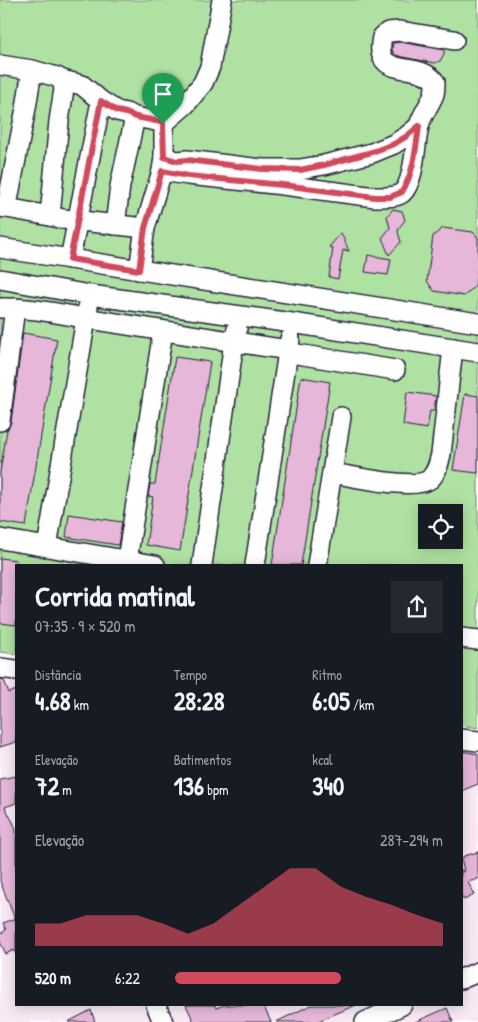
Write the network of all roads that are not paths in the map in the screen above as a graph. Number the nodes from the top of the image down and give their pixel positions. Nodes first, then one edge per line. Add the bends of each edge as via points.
1 (222, 0) edge
2 (454, 40) dead end
3 (0, 65) edge
4 (32, 70) junction
5 (62, 80) junction
6 (101, 101) junction
7 (136, 117) junction
8 (163, 124) junction
9 (419, 126) junction
10 (163, 164) junction
11 (282, 177) junction
12 (4, 208) edge
13 (50, 216) junction
14 (78, 221) junction
15 (115, 225) junction
16 (145, 228) junction
17 (0, 248) edge
18 (70, 259) junction
19 (139, 270) junction
20 (0, 279) edge
21 (90, 295) junction
22 (8, 308) edge
23 (240, 316) junction
24 (86, 319) junction
25 (292, 323) junction
26 (478, 323) edge
27 (163, 331) junction
28 (358, 334) junction
29 (234, 342) junction
30 (453, 348) junction
31 (293, 352) junction
32 (478, 352) edge
33 (353, 363) junction
34 (395, 370) dead end
35 (341, 417) dead end
36 (0, 422) edge
37 (332, 473) junction
38 (0, 539) edge
39 (47, 547) junction
40 (126, 560) junction
41 (149, 564) edge
42 (202, 564) edge
43 (255, 564) edge
44 (317, 564) edge
45 (463, 638) edge
46 (478, 640) edge
47 (0, 668) edge
48 (15, 670) edge
49 (463, 738) edge
50 (478, 741) edge
51 (478, 972) edge
52 (463, 978) edge
53 (156, 1006) edge
54 (398, 1006) edge
55 (162, 1022) edge
56 (365, 1022) edge

1 - 8 lane via 210,67 203,83
2 - 9 lane via 400,31 388,32 382,37 380,52 384,61 429,75 435,82 434,94
3 - 4 lane
4 - 5 lane
4 - 12 lane
5 - 6 lane via 82,85
5 - 13 lane via 64,89
6 - 7 lane
6 - 14 lane
7 - 8 lane
7 - 15 lane via 120,186
8 - 10 lane
9 - 11 lane via 394,144
9 - 11 lane via 412,170 399,194 375,197
10 - 11 lane via 177,161 188,168 262,169
10 - 16 lane
12 - 13 lane
13 - 14 lane
14 - 15 lane
14 - 18 lane
15 - 16 lane
16 - 19 lane
17 - 18 lane
18 - 19 lane
19 - 26 lane
20 - 21 lane
21 - 23 lane
21 - 24 lane
22 - 24 lane
22 - 36 lane
23 - 25 lane
23 - 29 lane
24 - 27 lane
24 - 39 lane
25 - 28 lane
25 - 31 lane
27 - 29 lane
27 - 40 lane
28 - 30 lane
28 - 33 lane
29 - 31 lane
29 - 42 lane
30 - 32 lane
30 - 37 lane via 441,454 431,478 415,484 394,483
31 - 33 lane
31 - 43 lane
33 - 34 lane
35 - 37 lane
37 - 44 lane
38 - 39 lane
39 - 40 lane
40 - 41 lane
45 - 46 lane
47 - 48 lane
49 - 50 lane
51 - 52 lane
53 - 55 lane
54 - 56 lane

